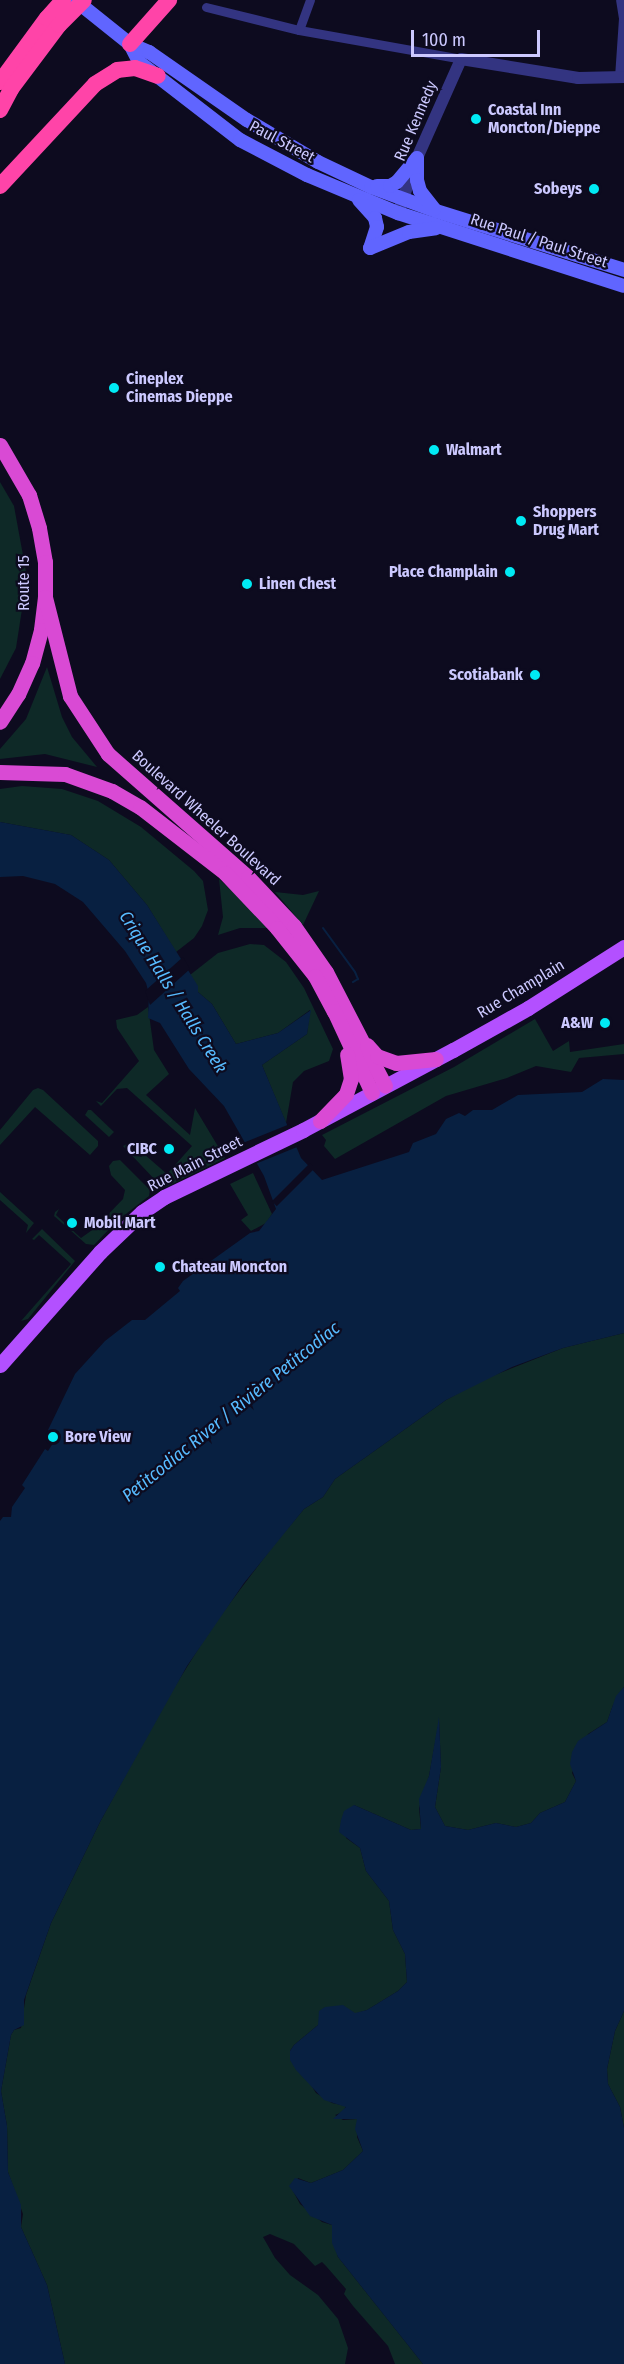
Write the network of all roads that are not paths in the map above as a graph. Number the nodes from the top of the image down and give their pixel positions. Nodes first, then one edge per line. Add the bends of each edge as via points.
1 (63, 0) edge
2 (75, 0) edge
3 (84, 0) edge
4 (169, 0) edge
5 (310, 0) edge
6 (620, 0) edge
7 (206, 6) dead end
8 (53, 21) junction
9 (299, 30) junction
10 (130, 44) junction
11 (461, 59) junction
12 (158, 76) junction
13 (622, 77) edge
14 (0, 82) edge
15 (0, 110) edge
16 (417, 158) junction
17 (0, 186) edge
18 (371, 187) junction
19 (358, 198) junction
20 (404, 198) junction
21 (436, 211) junction
22 (398, 213) junction
23 (444, 228) junction
24 (624, 270) edge
25 (624, 286) edge
26 (0, 445) edge
27 (45, 597) junction
28 (0, 722) edge
29 (0, 772) edge
30 (624, 947) edge
31 (334, 1011) junction
32 (360, 1038) junction
33 (436, 1059) junction
34 (379, 1089) junction
35 (320, 1121) junction
36 (0, 1365) edge

1 - 8 highway
2 - 10 main road
3 - 8 highway, bridge
4 - 10 highway
5 - 9 street
6 - 13 street
7 - 9 street
8 - 14 highway
8 - 15 highway
9 - 11 street
10 - 12 main road, Paul Street via 139,62
10 - 18 main road via 149,51 285,144
11 - 13 street via 578,78
11 - 16 street, Rue Kennedy
12 - 17 highway via 132,68 117,70 95,84
12 - 19 main road, Paul Street via 240,140
16 - 18 main road via 397,182
16 - 20 street, Rue Kennedy
16 - 21 main road via 420,191
18 - 20 main road
19 - 22 main road, Paul Street
19 - 23 main road via 375,218 377,227 370,248 409,232
20 - 21 main road
20 - 22 street, Rue Kennedy
21 - 24 main road
22 - 23 main road, Paul Street
23 - 25 main road, Rue Paul / Paul Street
26 - 27 highway, Route 15 via 29,495 39,528 45,562
27 - 28 highway, Route 15 via 32,663
27 - 32 highway, Boulevard Wheeler Boulevard via 70,696 108,754 248,877 294,926 326,972
29 - 31 highway, Boulevard Wheeler Boulevard via 65,774 112,791 140,807 233,881 293,946
30 - 33 main road, Rue Champlain via 528,1008
31 - 34 highway, Boulevard Wheeler Boulevard
31 - 35 highway via 351,1066 351,1079 346,1094
32 - 33 highway via 377,1056 396,1063
32 - 34 highway, Boulevard Wheeler Boulevard
33 - 34 main road, Rue Champlain
34 - 35 main road, Rue Main Street
35 - 36 main road, Rue Main Street via 164,1197 142,1212 99,1252

